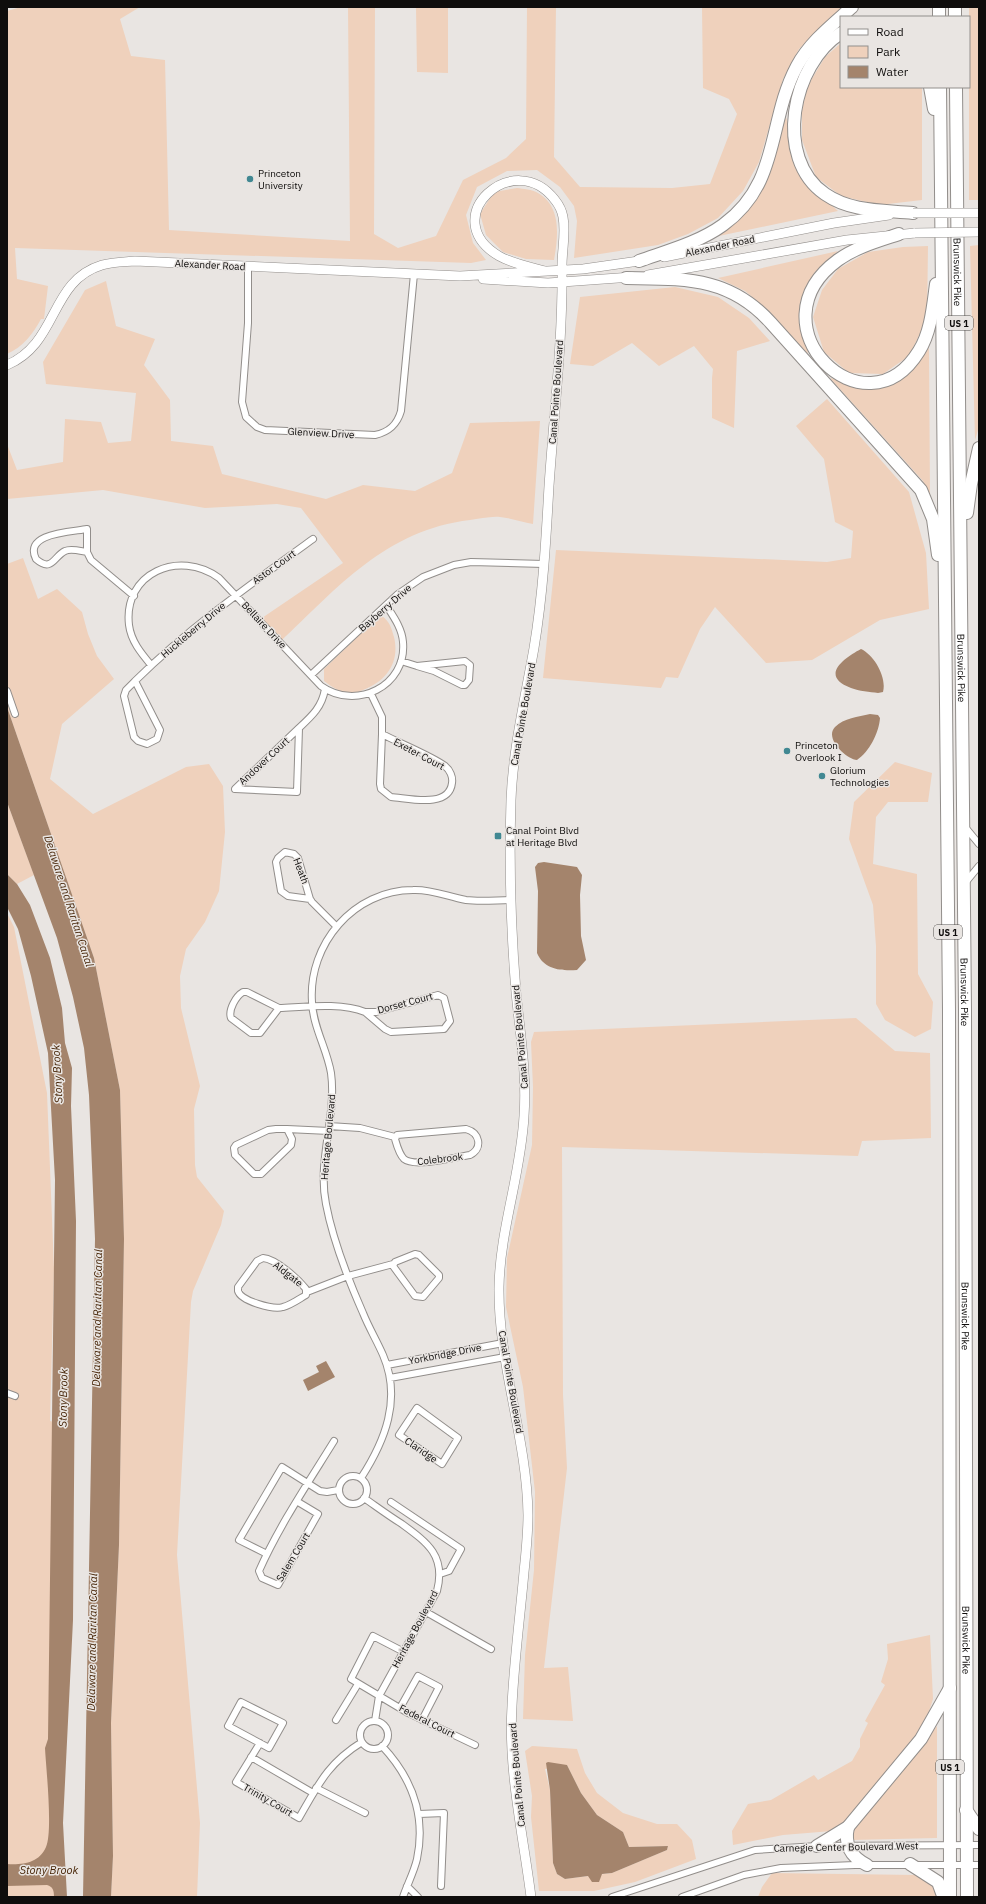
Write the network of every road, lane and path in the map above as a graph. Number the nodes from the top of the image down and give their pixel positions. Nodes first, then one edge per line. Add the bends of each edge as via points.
1 (852, 7) edge
2 (842, 16) edge
3 (840, 18) edge
4 (840, 34) edge
5 (930, 88) edge
6 (940, 88) edge
7 (956, 88) edge
8 (940, 146) junction
9 (979, 212) edge
10 (913, 213) junction
11 (979, 232) edge
12 (899, 234) junction
13 (941, 247) junction
14 (639, 261) junction
15 (248, 267) junction
16 (562, 270) junction
17 (545, 271) junction
18 (414, 274) junction
19 (460, 276) junction
20 (626, 278) junction
21 (562, 283) junction
22 (7, 365) edge
23 (979, 448) edge
24 (313, 539) dead end
25 (87, 552) junction
26 (961, 558) junction
27 (544, 564) junction
28 (236, 595) junction
29 (134, 596) junction
30 (386, 605) junction
31 (946, 606) junction
32 (401, 661) junction
33 (151, 665) junction
34 (417, 666) junction
35 (311, 675) junction
36 (135, 681) junction
37 (325, 689) junction
38 (7, 691) edge
39 (371, 694) junction
40 (15, 714) dead end
41 (299, 728) junction
42 (382, 734) junction
43 (962, 822) junction
44 (979, 844) edge
45 (979, 866) edge
46 (963, 886) junction
47 (310, 898) junction
48 (512, 900) junction
49 (336, 926) junction
50 (312, 1006) junction
51 (279, 1008) junction
52 (365, 1012) junction
53 (329, 1128) junction
54 (287, 1129) junction
55 (395, 1137) junction
56 (393, 1264) junction
57 (348, 1276) junction
58 (307, 1292) junction
59 (503, 1343) junction
60 (505, 1358) junction
61 (387, 1365) junction
62 (390, 1378) junction
63 (7, 1393) edge
64 (15, 1396) dead end
65 (386, 1432) junction
66 (399, 1435) junction
67 (334, 1441) dead end
68 (361, 1478) junction
69 (309, 1483) junction
70 (338, 1490) junction
71 (364, 1498) junction
72 (298, 1502) junction
73 (391, 1502) dead end
74 (267, 1554) junction
75 (440, 1574) junction
76 (426, 1612) junction
77 (491, 1649) dead end
78 (404, 1652) junction
79 (358, 1684) junction
80 (950, 1688) junction
81 (380, 1696) junction
82 (400, 1708) junction
83 (336, 1720) dead end
84 (422, 1720) junction
85 (375, 1721) junction
86 (362, 1742) junction
87 (260, 1743) junction
88 (382, 1746) junction
89 (474, 1746) dead end
90 (251, 1757) junction
91 (315, 1790) junction
92 (966, 1809) junction
93 (364, 1813) dead end
94 (419, 1814) junction
95 (848, 1827) junction
96 (979, 1829) edge
97 (966, 1845) junction
98 (817, 1846) junction
99 (848, 1846) junction
100 (950, 1846) junction
101 (979, 1846) edge
102 (910, 1864) junction
103 (867, 1865) junction
104 (950, 1865) junction
105 (966, 1865) junction
106 (979, 1865) edge
107 (407, 1886) junction
108 (441, 1886) dead end
109 (403, 1897) edge
110 (418, 1897) edge
111 (531, 1897) edge
112 (612, 1897) edge
113 (682, 1897) edge
114 (946, 1897) edge
115 (950, 1897) edge
116 (966, 1897) edge

1 - 2 highway
3 - 14 highway via 817,38 796,67 765,171 745,204 731,219 706,235
4 - 10 highway via 819,52 799,89 794,130 802,164 815,185 840,202 867,209
5 - 8 highway
6 - 8 highway, Brunswick Pike / US 1
7 - 26 highway, Brunswick Pike / US 1
8 - 13 highway, Brunswick Pike / US 1
9 - 10 main road, Alexander Road, bridge
10 - 14 main road, Alexander Road via 834,223
11 - 12 main road, Alexander Road, bridge
12 - 13 highway via 859,249 838,261 819,279 810,296 806,321 812,346 825,364 845,378 859,382 884,380 902,370 915,356 930,322
12 - 20 main road, Alexander Road via 854,239
13 - 31 highway, Brunswick Pike / US 1
14 - 16 main road, Alexander Road
15 - 18 main road, Alexander Road
15 - 18 street, Glenview Drive via 248,323 242,402 246,417 264,430 376,435 390,430 401,411
15 - 22 main road, Alexander Road via 135,261 115,262 97,267 69,288 36,344 19,359
16 - 17 main road, Alexander Road
16 - 17 main road via 564,222 560,208 553,198 538,186 527,182 506,182 494,187 477,207 475,220 479,237 500,257
16 - 21 main road, Canal Pointe Boulevard
17 - 19 main road, Alexander Road
18 - 19 main road, Alexander Road
19 - 21 main road, Alexander Road via 505,282
20 - 21 main road, Alexander Road
20 - 31 highway via 685,279 714,285 740,296 766,316 921,490 933,519
21 - 27 main road, Canal Pointe Boulevard
23 - 26 highway via 971,484
24 - 28 street, Astor Court
25 - 25 street via 86,529 41,538 33,550 36,559 45,564 55,562 65,551
25 - 29 street via 91,560
26 - 43 highway, Brunswick Pike / US 1
27 - 30 street, Bayberry Drive via 487,561 454,565 418,580
27 - 48 main road, Canal Pointe Boulevard via 534,645 512,776
28 - 29 street, Bellaire Drive via 210,571 191,564 181,564 153,573
28 - 33 street, Huckleberry Drive
28 - 35 street, Bellaire Drive
29 - 33 street, Bellaire Drive via 129,616 131,631 137,646
30 - 32 street, Bellaire Drive via 401,631
30 - 35 street, Bayberry Drive
31 - 80 highway, Brunswick Pike / US 1
32 - 34 street
32 - 39 street, Bellaire Drive via 387,684
33 - 36 street, Huckleberry Drive
34 - 34 street via 434,671 462,685 467,684 469,680 470,665 465,661
35 - 37 street, Bellaire Drive
36 - 36 street, Huckleberry Drive via 126,690 124,700 134,737 147,744 157,739 160,730
37 - 39 street, Bellaire Drive via 344,696
37 - 41 street via 316,712
38 - 40 street
39 - 42 street, Exeter Court via 382,716
41 - 41 street, Andover Court via 246,778 235,789 297,792
42 - 42 street, Exeter Court via 380,784 385,794 391,797 435,800 450,791 452,779 447,768
43 - 44 street
43 - 46 highway, Brunswick Pike / US 1
45 - 46 street
46 - 92 highway, Brunswick Pike / US 1
47 - 47 street, Heath via 298,858 290,852 281,854 276,862 281,891 288,896
47 - 49 street
48 - 49 street, Heritage Boulevard via 470,901 429,890 398,891 369,900
48 - 59 main road, Canal Pointe Boulevard via 525,1097 520,1151 501,1259 500,1311
49 - 50 street, Heritage Boulevard via 316,962
50 - 51 street, Dorset Court
50 - 52 street, Dorset Court via 342,1007
50 - 53 street, Heritage Boulevard via 331,1074
51 - 51 street via 243,992 236,999 229,1014 233,1020 255,1034 263,1029
52 - 52 street, Dorset Court via 391,1032 444,1029 449,1024 444,998 438,995 376,1012
53 - 54 street
53 - 55 street via 360,1128
53 - 57 street, Heritage Boulevard via 324,1190
54 - 54 street via 268,1130 236,1145 233,1151 254,1174 260,1174 289,1148 292,1138
55 - 55 street, Colebrook via 400,1154 408,1162 414,1163 470,1155 479,1143 475,1133 466,1129
56 - 56 street via 419,1298 427,1295 438,1278 437,1272 419,1255 412,1255
56 - 57 street
57 - 58 street
57 - 61 street, Heritage Boulevard
58 - 58 street, Aldgate via 302,1283 288,1272 263,1258 257,1261 238,1287 242,1298 278,1309 288,1306
59 - 60 main road, Canal Pointe Boulevard
59 - 61 street, Yorkbridge Drive
60 - 62 street, Yorkbridge Drive
60 - 111 main road, Canal Pointe Boulevard via 525,1457 528,1486 528,1522 511,1721 516,1791
61 - 62 street, Heritage Boulevard
62 - 65 street, Heritage Boulevard via 391,1409
63 - 64 street
65 - 66 street
65 - 68 street, Heritage Boulevard
66 - 66 street, Claridge via 442,1464 458,1438 417,1408
67 - 69 street, Salem Court
68 - 70 street via 346,1477 339,1484
68 - 71 street via 367,1488
69 - 70 street via 320,1491
69 - 72 street, Salem Court
69 - 74 street via 282,1467 239,1540
70 - 71 street via 339,1496 348,1503 358,1503
71 - 75 street, Heritage Boulevard via 424,1540 436,1557
72 - 74 street, Salem Court
72 - 74 street, Salem Court via 318,1514 278,1585 260,1575 259,1571
73 - 75 street via 461,1548 449,1571
75 - 76 street, Heritage Boulevard via 437,1591
76 - 77 street
76 - 78 street, Heritage Boulevard
78 - 79 street via 373,1636 351,1679
78 - 81 street, Heritage Boulevard
79 - 81 street, Federal Court
79 - 83 street
80 - 95 highway via 920,1738
80 - 100 highway, Brunswick Pike / US 1
81 - 82 street, Federal Court
81 - 85 street, Heritage Boulevard
82 - 84 street, Federal Court
82 - 84 street via 418,1676 439,1687
84 - 89 street, Federal Court
85 - 86 street via 370,1721 362,1728
85 - 88 street via 383,1723 388,1732 386,1743
86 - 88 street via 371,1749
86 - 91 street, Trinity Court via 328,1770
87 - 87 street via 228,1726 241,1702 283,1723 269,1748
87 - 90 street, Trinity Court
88 - 94 street via 409,1783
90 - 91 street
90 - 91 street, Trinity Court via 236,1782 299,1818
91 - 93 street
92 - 96 highway
92 - 97 highway, Brunswick Pike / US 1
94 - 107 street via 420,1844 416,1864
94 - 108 street via 444,1813
95 - 98 highway
95 - 99 highway
97 - 100 street, Carnegie Center Boulevard West
97 - 101 street, Carnegie Center Boulevard West
97 - 105 highway, Brunswick Pike / US 1
98 - 99 street, Carnegie Center Boulevard West
98 - 112 street, Carnegie Center Boulevard West via 755,1850
99 - 100 street, Carnegie Center Boulevard West
99 - 103 highway via 853,1855
100 - 104 highway, Brunswick Pike / US 1
102 - 103 street, Carnegie Center Boulevard West
102 - 104 street, Carnegie Center Boulevard West
102 - 114 highway via 937,1881
103 - 113 street, Carnegie Center Boulevard West via 764,1871 744,1875
104 - 105 street, Carnegie Center Boulevard West
104 - 115 highway, Brunswick Pike / US 1
105 - 106 street, Carnegie Center Boulevard West
105 - 116 highway, Brunswick Pike / US 1
107 - 109 street
107 - 110 street

